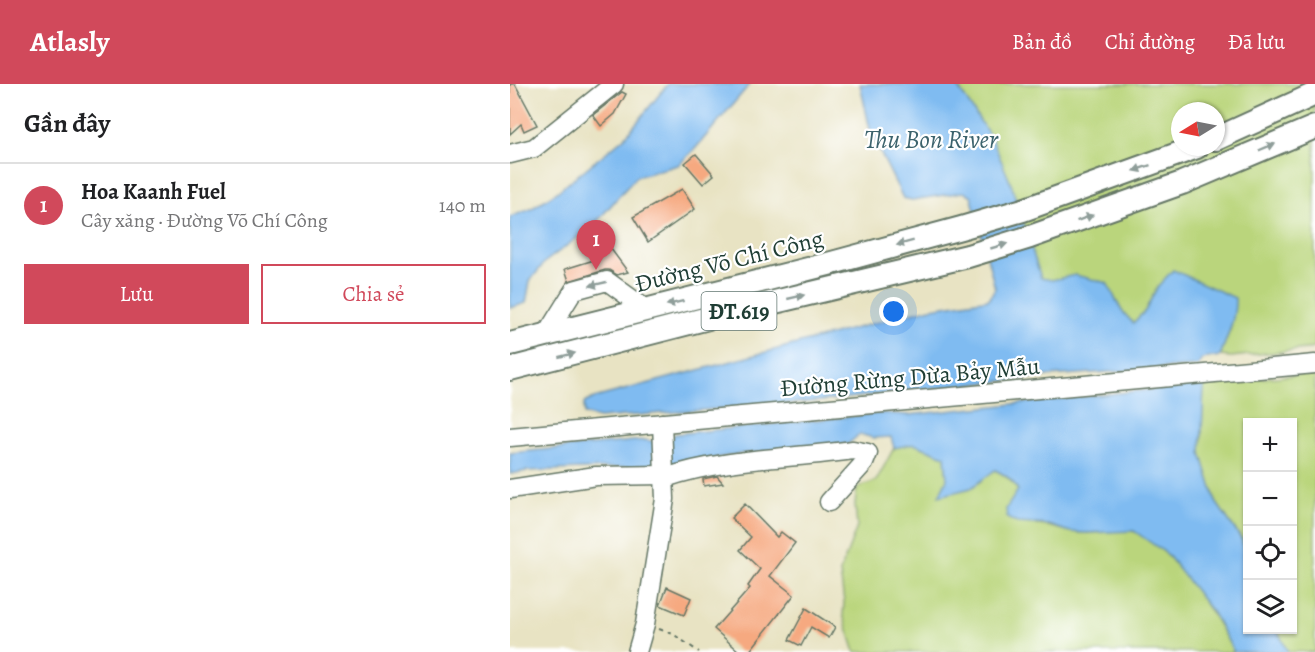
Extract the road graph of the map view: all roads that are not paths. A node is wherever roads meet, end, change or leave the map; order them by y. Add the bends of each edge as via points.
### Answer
1 (614, 84) edge
2 (1315, 94) edge
3 (1315, 127) edge
4 (1225, 135) edge
5 (510, 154) edge
6 (1172, 156) edge
7 (828, 264) junction
8 (834, 288) junction
9 (647, 310) junction
10 (546, 335) junction
11 (510, 344) edge
12 (1315, 364) edge
13 (510, 369) edge
14 (662, 427) junction
15 (510, 437) edge
16 (665, 473) junction
17 (510, 489) edge
18 (829, 502) dead end
19 (638, 652) edge

1 - 5 street via 534,148
2 - 4 main road
8 -> 3 main road, ĐT.619 via 1030,237 1182,183
6 -> 7 main road, Đường Võ Chí Công / ĐT.619 via 1023,210
7 - 8 main road
7 -> 9 main road, Đường Võ Chí Công / ĐT.619
13 -> 8 main road, ĐT.619
9 - 10 main road, Đường Võ Chí Công / ĐT.619
9 -> 10 street via 608,281 574,290
10 - 11 main road, Đường Võ Chí Công / ĐT.619
12 - 14 street, Đường Rừng Dừa Bảy Mẫu
14 - 15 street, Đường Rừng Dừa Bảy Mẫu
14 - 16 street
16 - 17 street via 596,476
16 - 18 street via 853,450 868,453 864,463
16 - 19 street via 666,499

